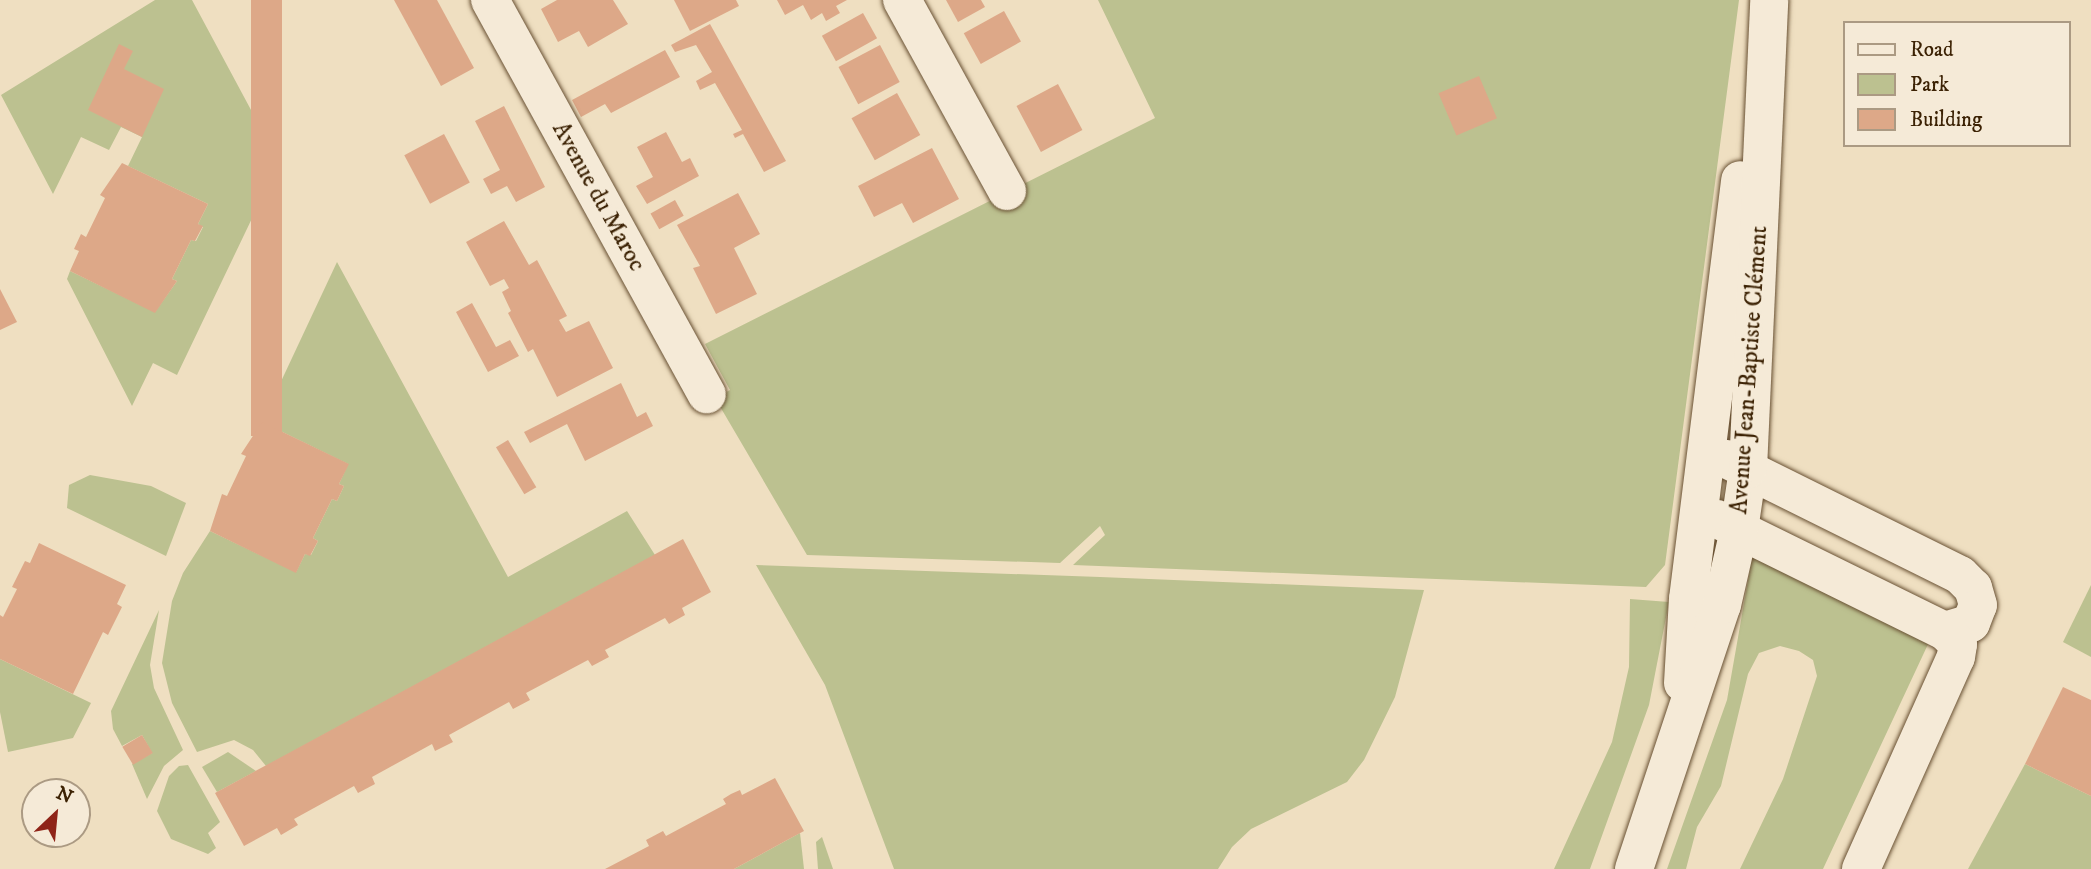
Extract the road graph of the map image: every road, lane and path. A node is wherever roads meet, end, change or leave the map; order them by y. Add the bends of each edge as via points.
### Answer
1 (490, 0) edge
2 (902, 0) edge
3 (1768, 17) edge
4 (1007, 191) dead end
5 (707, 394) dead end
6 (1705, 449) junction
7 (1748, 469) junction
8 (1699, 510) junction
9 (1739, 530) junction
10 (1945, 631) junction
11 (1680, 740) junction
12 (1648, 829) junction
13 (1620, 869) edge
14 (1634, 869) edge
15 (1861, 869) edge

1 - 5 street, Avenue du Maroc
2 - 4 street
3 - 6 street, Avenue Jean-Baptiste Clément via 1745,136
3 - 7 street, Avenue Jean-Baptiste Clément
6 - 7 street
6 - 8 street, Avenue Jean-Baptiste Clément
7 - 9 street, Avenue Jean-Baptiste Clément
7 - 10 street via 1960,575 1973,588 1978,605 1971,622
8 - 9 street
8 - 11 street, Avenue Jean-Baptiste Clément via 1688,598
9 - 10 street
9 - 11 street, Avenue Jean-Baptiste Clément via 1722,605
10 - 15 street via 1958,644 1956,657
11 - 12 street, Avenue Jean-Baptiste Clément
12 - 13 street, Avenue Jean-Baptiste Clément
12 - 14 street, Avenue Jean-Baptiste Clément

